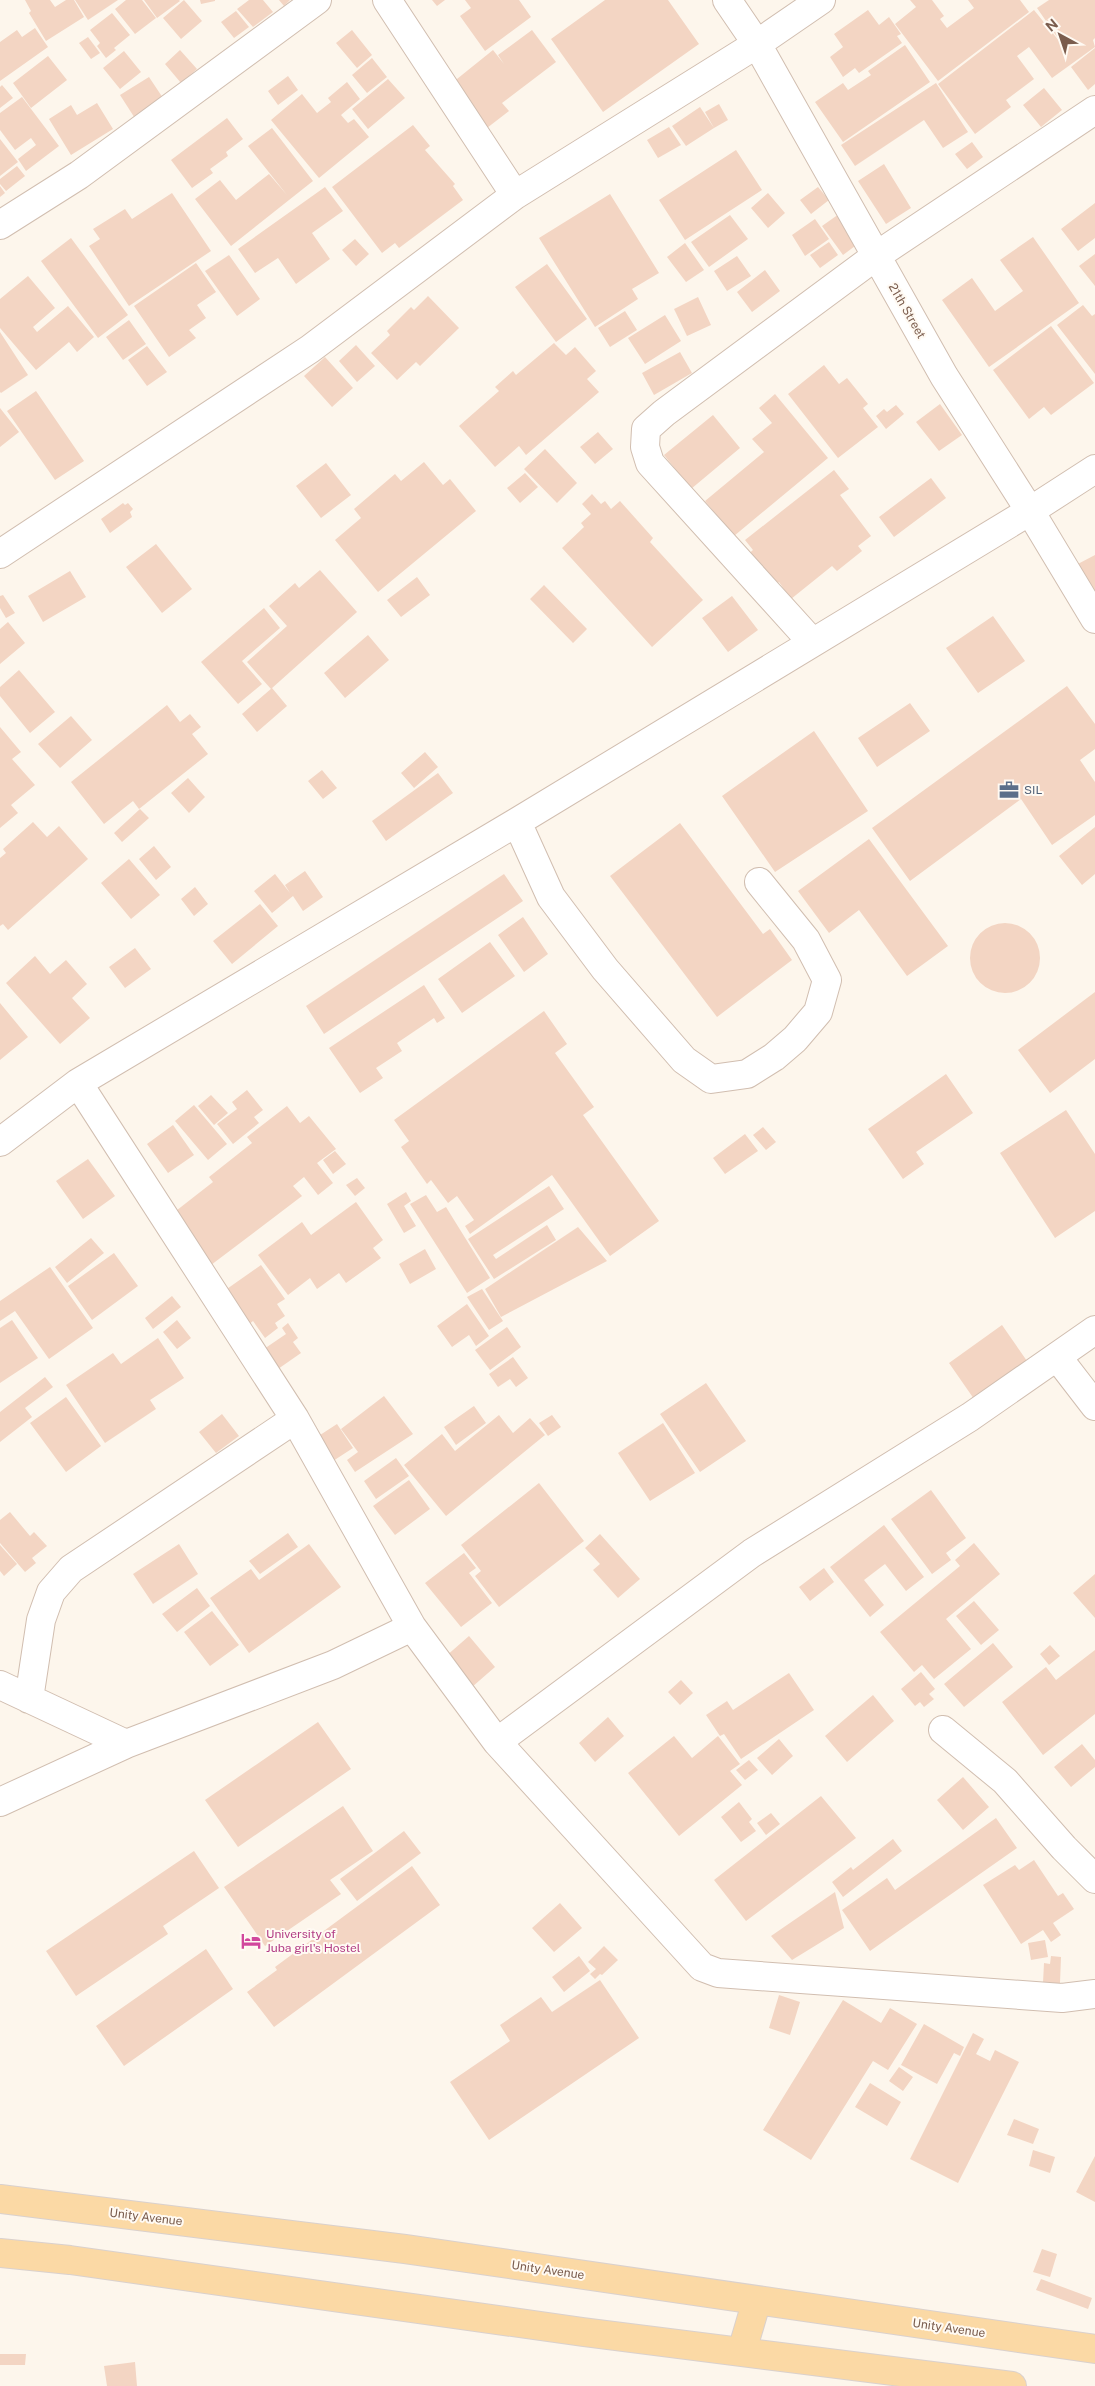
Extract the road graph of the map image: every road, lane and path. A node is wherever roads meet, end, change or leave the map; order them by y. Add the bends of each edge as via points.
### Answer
1 (317, 0) edge
2 (387, 0) edge
3 (727, 0) edge
4 (821, 0) edge
5 (757, 44) junction
6 (1095, 110) edge
7 (515, 195) junction
8 (0, 224) edge
9 (876, 256) junction
10 (1095, 469) edge
11 (1030, 511) junction
12 (0, 554) edge
13 (1095, 619) edge
14 (812, 642) junction
15 (517, 822) junction
16 (759, 882) dead end
17 (78, 1082) junction
18 (0, 1142) edge
19 (1095, 1330) edge
20 (1058, 1358) junction
21 (1095, 1406) edge
22 (295, 1419) junction
23 (412, 1626) junction
24 (0, 1685) edge
25 (30, 1699) junction
26 (943, 1730) dead end
27 (496, 1742) junction
28 (126, 1744) junction
29 (0, 1802) edge
30 (1095, 1878) edge
31 (1095, 1994) edge
32 (0, 2199) edge
33 (0, 2253) edge
34 (757, 2300) junction
35 (1095, 2349) edge
36 (742, 2351) junction
37 (1012, 2386) edge

1 - 8 street via 79,175
2 - 7 street
3 - 5 street, 21th Street
4 - 5 street
5 - 7 street
5 - 9 street, 21th Street
6 - 9 street
7 - 12 street via 310,348
9 - 11 street, 21th Street via 944,376
9 - 14 street via 646,429 645,447 650,463
10 - 11 street
11 - 13 street, 21th Street
11 - 14 street
14 - 15 street
15 - 16 street via 551,897 563,913 605,968 684,1060 711,1079 747,1074 774,1057 818,1012 827,980 806,940
15 - 17 street
17 - 18 street
17 - 22 street
19 - 20 street
20 - 21 street
20 - 27 street via 752,1553
22 - 23 street
22 - 25 street via 71,1569 50,1592 41,1620
23 - 27 street
23 - 28 street via 333,1665
24 - 25 street
25 - 28 street
26 - 30 street via 1005,1782
27 - 31 street via 702,1967 718,1973 1062,1998
28 - 29 street
32 - 34 main road, Unity Avenue via 405,2250
33 - 36 main road
34 - 35 main road, Unity Avenue
34 - 36 main road
36 - 37 main road

